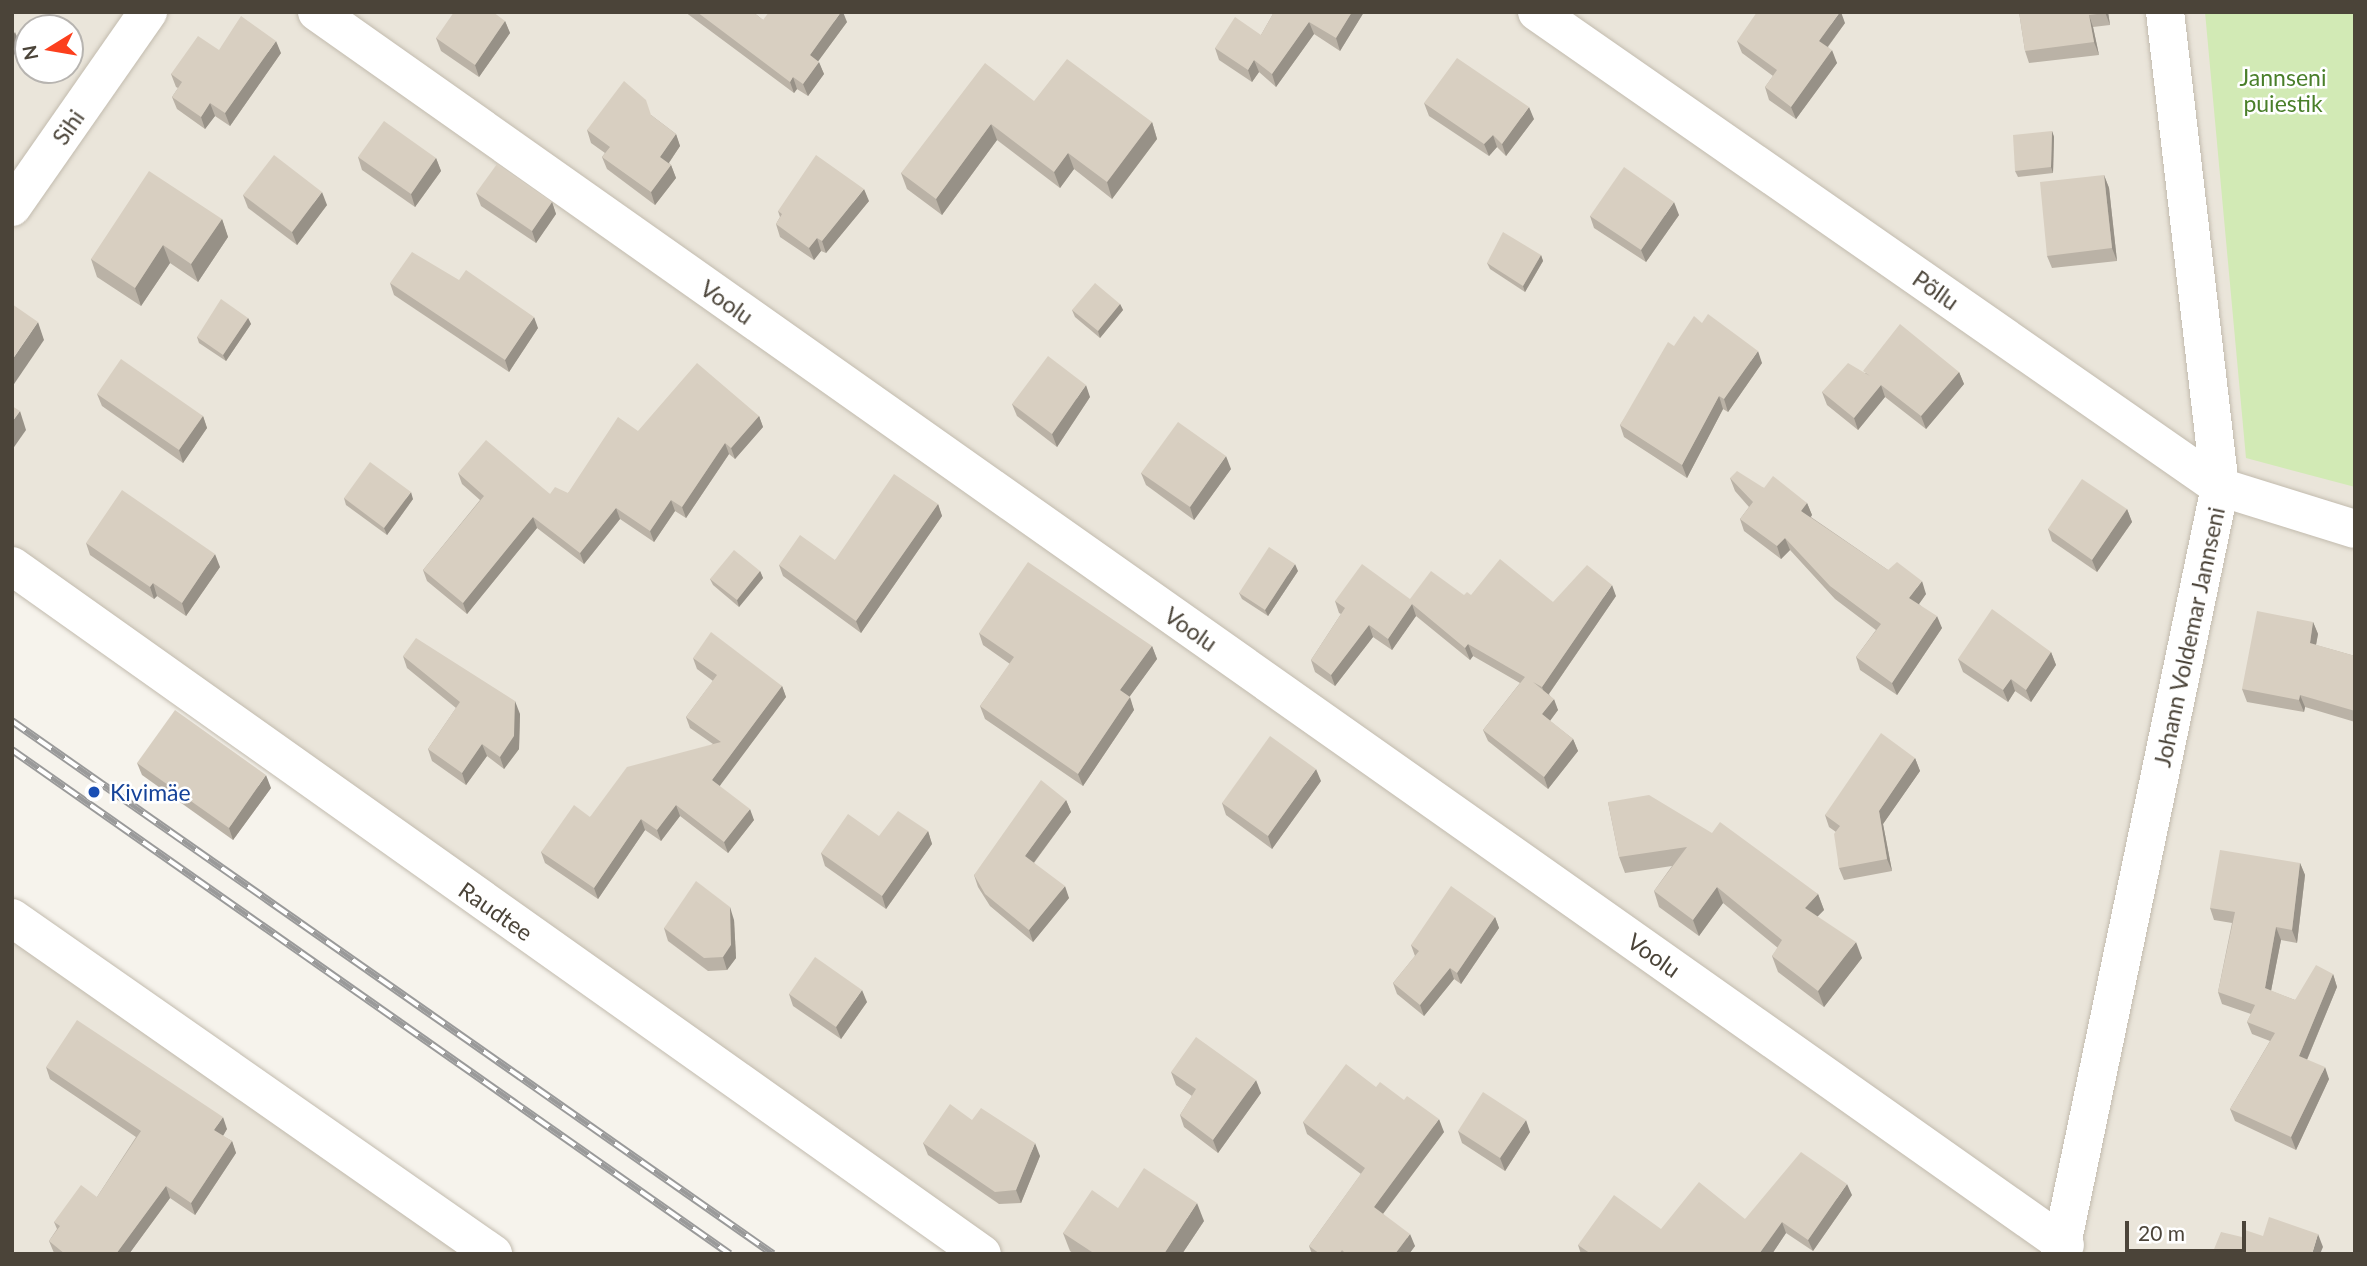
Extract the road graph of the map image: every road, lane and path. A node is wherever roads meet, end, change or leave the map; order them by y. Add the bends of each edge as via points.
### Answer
1 (148, 12) edge
2 (317, 12) edge
3 (1537, 12) edge
4 (2165, 12) edge
5 (12, 207) edge
6 (2220, 487) junction
7 (2355, 528) edge
8 (12, 566) edge
9 (12, 918) edge
10 (2063, 1250) edge
11 (493, 1254) edge
12 (982, 1254) edge

1 - 5 street, Sihi
2 - 10 street, Voolu
3 - 6 street, Põllu
4 - 6 street, Johann Voldemar Jannseni
6 - 7 street, Põllu
6 - 10 street, Johann Voldemar Jannseni
8 - 12 street, Raudtee
9 - 11 street

